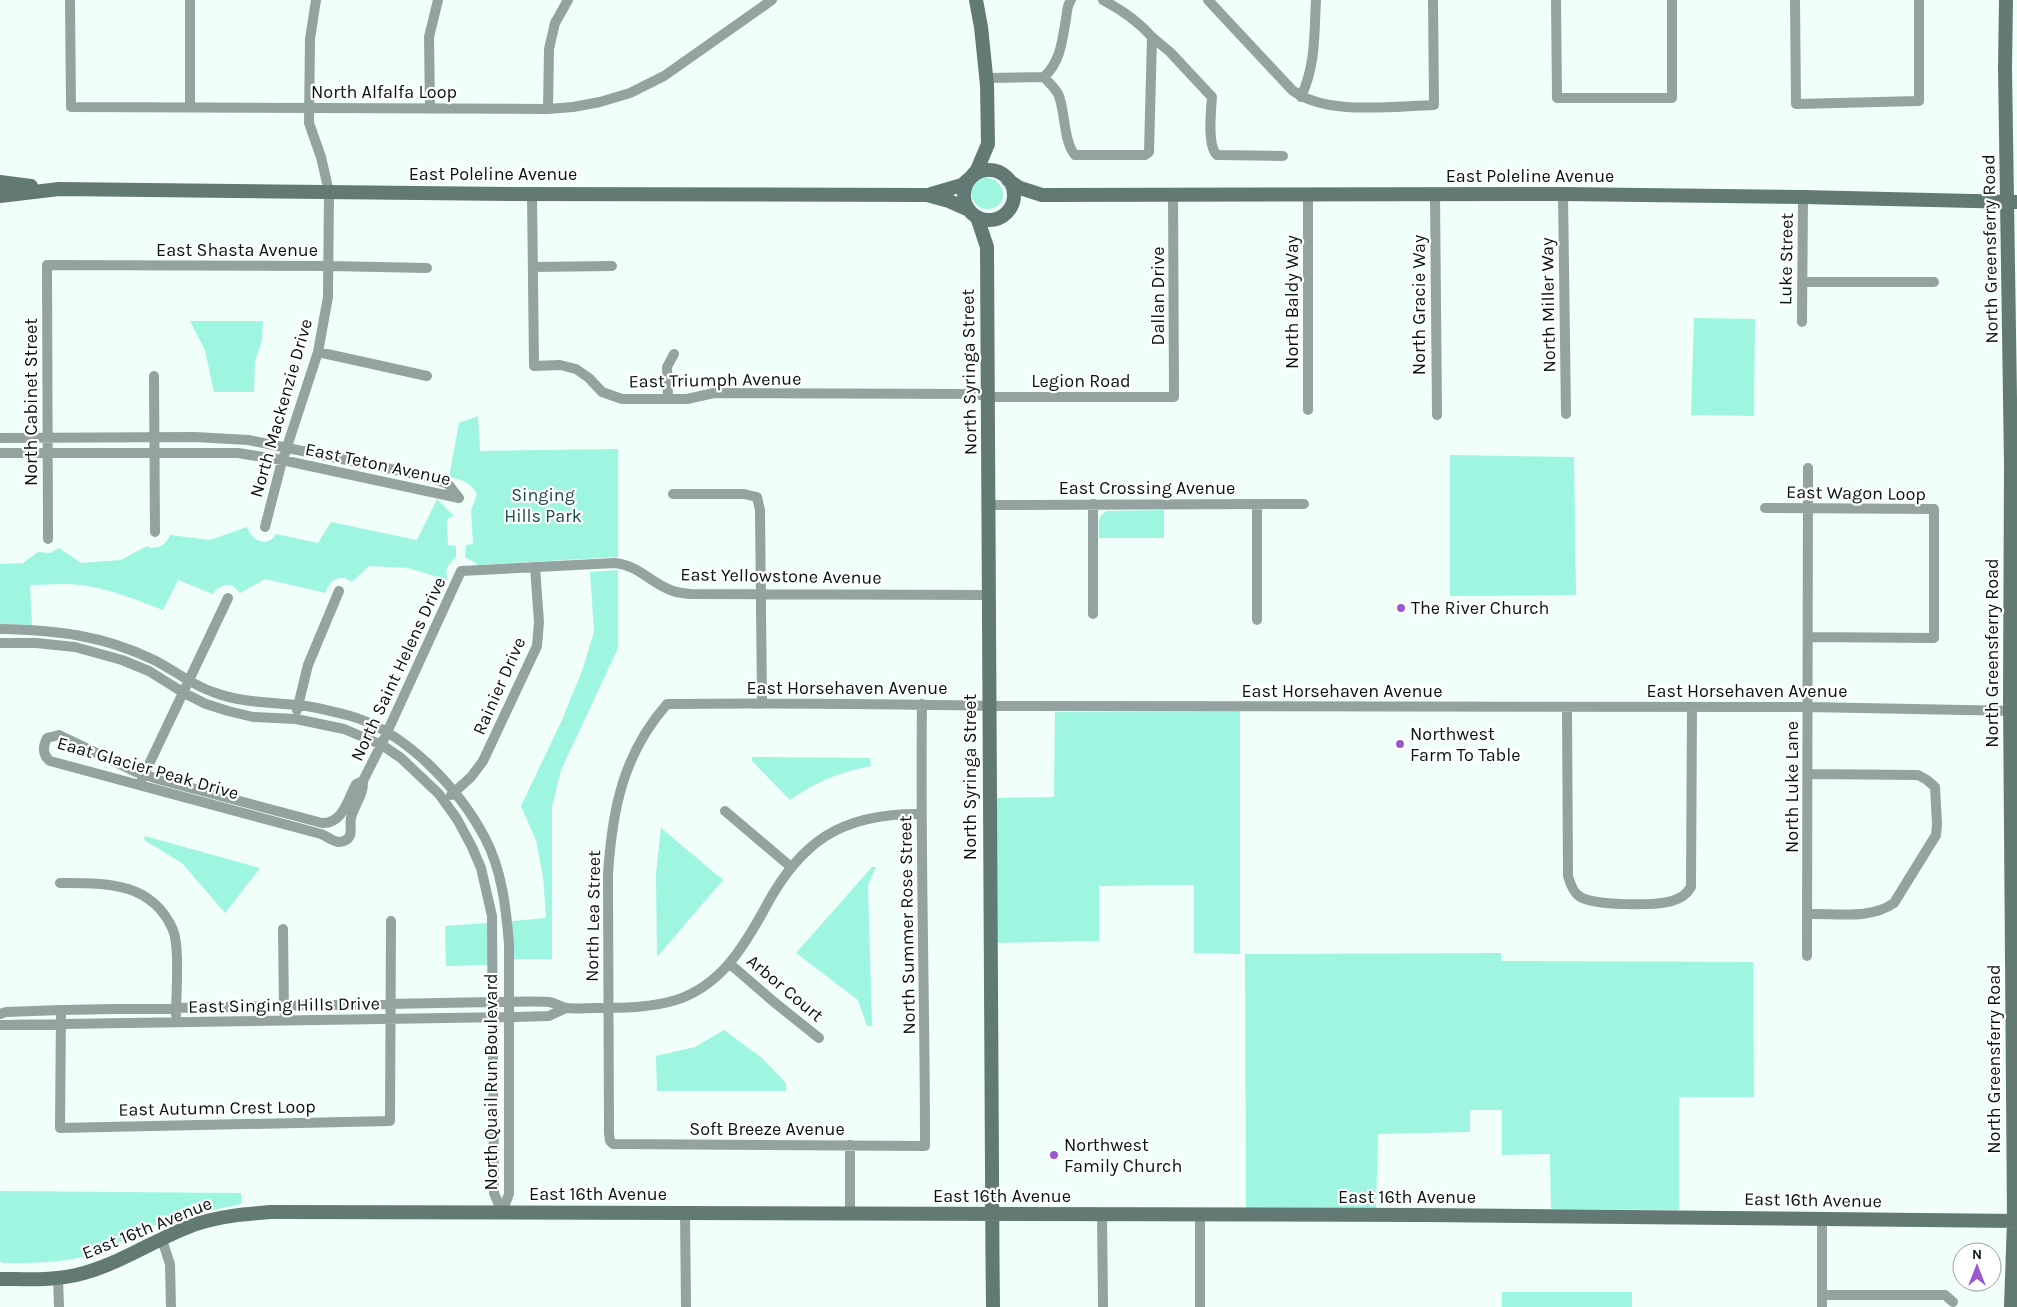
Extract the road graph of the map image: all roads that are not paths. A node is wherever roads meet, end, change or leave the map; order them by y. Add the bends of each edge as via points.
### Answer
1 (70, 0) edge
2 (190, 0) edge
3 (316, 0) edge
4 (438, 0) edge
5 (568, 0) edge
6 (772, 0) edge
7 (976, 0) edge
8 (1071, 0) edge
9 (1103, 0) edge
10 (1208, 0) edge
11 (1316, 0) edge
12 (1432, 0) edge
13 (1556, 0) edge
14 (1672, 0) edge
15 (1795, 0) edge
16 (1919, 0) edge
17 (2006, 0) edge
18 (1152, 37) junction
19 (1044, 77) junction
20 (987, 78) junction
21 (1302, 98) junction
22 (190, 107) junction
23 (309, 108) junction
24 (430, 108) junction
25 (548, 109) junction
26 (988, 144) junction
27 (1284, 156) dead end
28 (1005, 177) junction
29 (970, 178) junction
30 (0, 182) edge
31 (59, 190) junction
32 (329, 192) junction
33 (532, 194) junction
34 (928, 194) junction
35 (1174, 194) junction
36 (1308, 194) junction
37 (1435, 194) junction
38 (1562, 194) junction
39 (1042, 195) junction
40 (0, 196) edge
41 (1803, 197) junction
42 (2012, 202) edge
43 (972, 213) junction
44 (1002, 215) junction
45 (987, 247) junction
46 (47, 265) joint
47 (329, 266) junction
48 (533, 266) junction
49 (612, 266) dead end
50 (427, 268) dead end
51 (1802, 282) junction
52 (1934, 282) dead end
53 (1802, 322) dead end
54 (318, 352) junction
55 (674, 354) dead end
56 (154, 376) dead end
57 (427, 376) dead end
58 (988, 397) junction
59 (1174, 397) joint
60 (668, 399) junction
61 (1308, 410) dead end
62 (1566, 414) dead end
63 (1436, 415) dead end
64 (154, 437) junction
65 (0, 438) edge
66 (47, 438) junction
67 (286, 447) junction
68 (47, 452) junction
69 (154, 452) junction
70 (0, 453) edge
71 (282, 460) junction
72 (1808, 468) dead end
73 (673, 494) dead end
74 (1092, 504) junction
75 (1257, 504) junction
76 (1304, 504) dead end
77 (990, 505) junction
78 (1765, 508) dead end
79 (1808, 509) junction
80 (265, 527) dead end
81 (155, 532) dead end
82 (48, 540) dead end
83 (535, 567) junction
84 (461, 571) joint
85 (339, 591) dead end
86 (761, 594) junction
87 (988, 595) junction
88 (228, 598) dead end
89 (1093, 614) dead end
90 (1257, 620) dead end
91 (0, 629) edge
92 (1808, 637) junction
93 (0, 643) edge
94 (190, 681) junction
95 (184, 693) junction
96 (762, 703) junction
97 (666, 704) joint
98 (922, 704) junction
99 (298, 705) junction
100 (988, 706) junction
101 (1692, 707) junction
102 (1808, 707) junction
103 (1567, 708) junction
104 (2014, 711) edge
105 (296, 719) junction
106 (387, 733) junction
107 (382, 745) junction
108 (1808, 774) junction
109 (145, 775) junction
110 (363, 781) junction
111 (140, 785) junction
112 (455, 792) junction
113 (445, 801) junction
114 (725, 811) dead end
115 (920, 814) junction
116 (334, 822) joint
117 (347, 840) joint
118 (791, 867) junction
119 (60, 883) dead end
120 (2014, 913) edge
121 (1808, 914) junction
122 (391, 922) dead end
123 (283, 929) dead end
124 (1808, 956) dead end
125 (730, 964) junction
126 (493, 1002) junction
127 (509, 1002) junction
128 (391, 1004) junction
129 (284, 1007) junction
130 (566, 1008) junction
131 (608, 1008) junction
132 (176, 1009) junction
133 (61, 1010) junction
134 (0, 1014) edge
135 (493, 1018) junction
136 (509, 1018) junction
137 (391, 1019) junction
138 (285, 1021) junction
139 (176, 1023) junction
140 (61, 1024) junction
141 (0, 1025) edge
142 (819, 1038) dead end
143 (610, 1141) joint
144 (850, 1145) junction
145 (926, 1146) joint
146 (502, 1212) junction
147 (685, 1213) junction
148 (850, 1214) junction
149 (1102, 1214) junction
150 (992, 1215) junction
151 (1200, 1215) junction
152 (1822, 1219) junction
153 (2015, 1221) edge
154 (162, 1240) junction
155 (58, 1278) junction
156 (0, 1280) edge
157 (1822, 1295) junction
158 (1953, 1302) dead end
159 (59, 1307) edge
160 (171, 1307) edge
161 (686, 1307) edge
162 (993, 1307) edge
163 (1103, 1307) edge
164 (1200, 1307) edge
165 (1822, 1307) edge
166 (2011, 1307) edge

1 - 22 street, North Alfalfa Loop via 71,107
2 - 22 street
3 - 23 street, North Mackenzie Drive via 310,39
4 - 24 street via 429,37
5 - 25 street via 555,23 549,49
6 - 25 street, North Alfalfa Loop via 664,76 630,93 573,108
7 - 20 main road
8 - 19 street via 1060,51 1054,68
9 - 18 street via 1124,11
10 - 21 street
11 - 21 street via 1313,62
12 - 21 street via 1434,105 1334,107
13 - 14 street via 1557,98 1672,98
15 - 16 street via 1796,104 1919,101
17 - 42 main road, North Greensferry Road
18 - 19 street via 1149,152 1145,155 1075,155 1069,143 1059,95
18 - 27 street via 1212,97 1212,148 1217,155
19 - 20 street
20 - 26 main road
22 - 23 street, North Alfalfa Loop
23 - 24 street, North Alfalfa Loop
23 - 32 street, North Mackenzie Drive via 309,123
24 - 25 street, North Alfalfa Loop
26 - 28 main road
26 - 29 main road
28 - 29 main road via 988,170
28 - 39 main road, East Poleline Avenue via 1020,188
28 - 44 main road via 1014,196 1010,208
29 - 34 main road, East Poleline Avenue via 962,185
29 - 43 main road via 964,197
30 - 31 main road, East Poleline Avenue
31 - 32 main road, East Poleline Avenue
31 - 40 main road, East Poleline Avenue
32 - 33 main road, East Poleline Avenue
32 - 47 street, North Mackenzie Drive
33 - 34 main road, East Poleline Avenue
33 - 48 street, East Triumph Avenue
34 - 43 main road, East Poleline Avenue via 949,200
35 - 36 main road, East Poleline Avenue
35 - 39 main road, East Poleline Avenue
35 - 59 street, Dallan Drive
36 - 37 main road, East Poleline Avenue
36 - 61 street, North Baldy Way
37 - 38 main road, East Poleline Avenue
37 - 63 street, North Gracie Way
38 - 41 main road, East Poleline Avenue
38 - 62 street, North Miller Way
39 - 44 main road, East Poleline Avenue
41 - 42 main road, East Poleline Avenue
41 - 51 street, Luke Street
42 - 104 main road, North Greensferry Road
43 - 44 main road via 988,220
43 - 45 main road, North Syringa Street
44 - 45 main road, North Syringa Street
45 - 58 main road, North Syringa Street
46 - 47 street, East Shasta Avenue
46 - 66 street, North Cabinet Street
47 - 50 street, East Shasta Avenue
47 - 54 street, North Mackenzie Drive via 328,297
48 - 49 street
48 - 60 street, East Triumph Avenue via 534,366 560,365 576,369 602,392 622,399
51 - 52 street
51 - 53 street, Luke Street
54 - 57 street
54 - 67 street, North Mackenzie Drive
55 - 60 street via 667,368
56 - 64 street
58 - 59 street, Legion Road
58 - 60 street, East Triumph Avenue via 976,394 714,393
58 - 77 main road, North Syringa Street
64 - 66 street, East Teton Avenue
64 - 67 street, East Teton Avenue via 248,440
64 - 69 street
65 - 66 street, East Teton Avenue
66 - 68 street, North Cabinet Street
67 - 71 street, North Mackenzie Drive
67 - 71 street, East Teton Avenue via 430,477 448,484 459,498
68 - 69 street, East Teton Avenue
68 - 70 street, East Teton Avenue
68 - 82 street, North Cabinet Street
69 - 71 street, East Teton Avenue via 238,453
69 - 81 street
71 - 80 street, North Mackenzie Drive
72 - 79 street, North Luke Lane
73 - 86 street via 744,494 757,497
74 - 75 street, East Crossing Avenue
74 - 77 street, East Crossing Avenue
74 - 89 street
75 - 76 street, East Crossing Avenue
75 - 90 street
77 - 87 main road, North Syringa Street
78 - 79 street, East Wagon Loop
79 - 92 street, North Luke Lane
79 - 92 street, East Wagon Loop via 1934,509 1934,638
83 - 84 street, East Yellowstone Avenue
83 - 86 street, East Yellowstone Avenue via 626,564 673,591
83 - 112 street, Rainier Drive via 539,622 537,646 483,761
84 - 106 street, North Saint Helens Drive
85 - 99 street via 308,664
86 - 87 street, East Yellowstone Avenue
86 - 96 street
87 - 100 main road, North Syringa Street
88 - 94 street
91 - 94 street, North Quail Run Boulevard via 43,629 105,641 156,661
92 - 102 street, North Luke Lane
93 - 95 street, North Quail Run Boulevard via 75,647 149,671
94 - 95 street
94 - 99 street, North Quail Run Boulevard via 214,693 249,702
95 - 105 street, North Quail Run Boulevard via 206,704 253,717
95 - 109 street
96 - 97 street, East Horsehaven Avenue
96 - 98 street, East Horsehaven Avenue
97 - 131 street, North Lea Street via 634,752 614,813 608,875
98 - 100 street, East Horsehaven Avenue
98 - 115 street, North Summer Rose Street
99 - 105 street
99 - 106 street, North Quail Run Boulevard via 350,716
100 - 103 street, East Horsehaven Avenue
100 - 150 main road, North Syringa Street
101 - 102 street, East Horsehaven Avenue
101 - 103 street, East Horsehaven Avenue
101 - 103 street via 1691,888 1670,902 1613,904 1578,896 1568,876
102 - 104 street, East Horsehaven Avenue
102 - 108 street, North Luke Lane
104 - 120 main road, North Greensferry Road
105 - 107 street, North Quail Run Boulevard via 344,729
106 - 107 street, North Saint Helens Drive
106 - 112 street, North Quail Run Boulevard via 427,762
107 - 110 street, North Saint Helens Drive
107 - 113 street, North Quail Run Boulevard via 401,758
108 - 121 street, North Luke Lane
108 - 121 street via 1918,775 1935,787 1937,824 1936,835 1894,903 1874,913
109 - 111 street
109 - 111 street, Eaat Glacier Peak Drive via 59,735 48,738 44,744 44,753 50,761
109 - 116 street, Eaat Glacier Peak Drive via 322,823
110 - 116 street, North Saint Helens Drive via 356,784
110 - 117 street, North Saint Helens Drive via 364,788 351,819 352,832
111 - 117 street, Eaat Glacier Peak Drive via 321,834 336,842
112 - 113 street, Rainier Drive
112 - 127 street, North Quail Run Boulevard via 485,838 501,883 509,944
113 - 126 street, North Quail Run Boulevard via 472,847 488,891 492,916
114 - 118 street
115 - 118 street, East Singing Hills Drive via 879,816 852,822 816,842
115 - 145 street, North Summer Rose Street
118 - 125 street, East Singing Hills Drive via 752,934
119 - 132 street via 108,883 126,888 141,894 160,912 173,931
120 - 153 main road, North Greensferry Road
121 - 124 street, North Luke Lane
122 - 128 street
123 - 129 street
125 - 131 street, East Singing Hills Drive via 713,980 677,1000
125 - 142 street, Arbor Court
126 - 127 street, East Singing Hills Drive
126 - 128 street, East Singing Hills Drive
126 - 135 street, North Quail Run Boulevard
127 - 130 street, East Singing Hills Drive via 552,1002
127 - 136 street, North Quail Run Boulevard
128 - 129 street, East Singing Hills Drive
128 - 137 street
129 - 132 street, East Singing Hills Drive
129 - 138 street
130 - 131 street, East Singing Hills Drive
130 - 136 street, East Singing Hills Drive via 549,1016
131 - 143 street, North Lea Street
132 - 133 street, East Singing Hills Drive
132 - 139 street
133 - 134 street, East Singing Hills Drive
133 - 140 street, East Autumn Crest Loop
135 - 136 street, East Singing Hills Drive
135 - 137 street, East Singing Hills Drive
135 - 146 street, North Quail Run Boulevard via 494,1193
136 - 146 street, North Quail Run Boulevard via 509,1194
137 - 138 street, East Singing Hills Drive
137 - 140 street, East Autumn Crest Loop via 390,1121 60,1128
138 - 139 street, East Singing Hills Drive
139 - 140 street, East Singing Hills Drive
140 - 141 street, East Singing Hills Drive
143 - 144 street, Soft Breeze Avenue via 623,1145
144 - 145 street, Soft Breeze Avenue
144 - 148 street
146 - 147 main road, East 16th Avenue
146 - 154 main road, East 16th Avenue via 239,1214 196,1224
147 - 148 main road, East 16th Avenue
147 - 161 street
148 - 150 main road, East 16th Avenue
149 - 150 main road, East 16th Avenue
149 - 151 main road, East 16th Avenue
149 - 163 street
150 - 162 main road, North Syringa Street
151 - 152 main road, East 16th Avenue
151 - 164 street
152 - 153 main road, East 16th Avenue
152 - 157 street
153 - 166 main road, North Greensferry Road
154 - 155 main road, East 16th Avenue via 118,1262
154 - 160 street via 170,1264
155 - 156 main road, East 16th Avenue
155 - 159 street
157 - 158 street via 1945,1295
157 - 165 street

